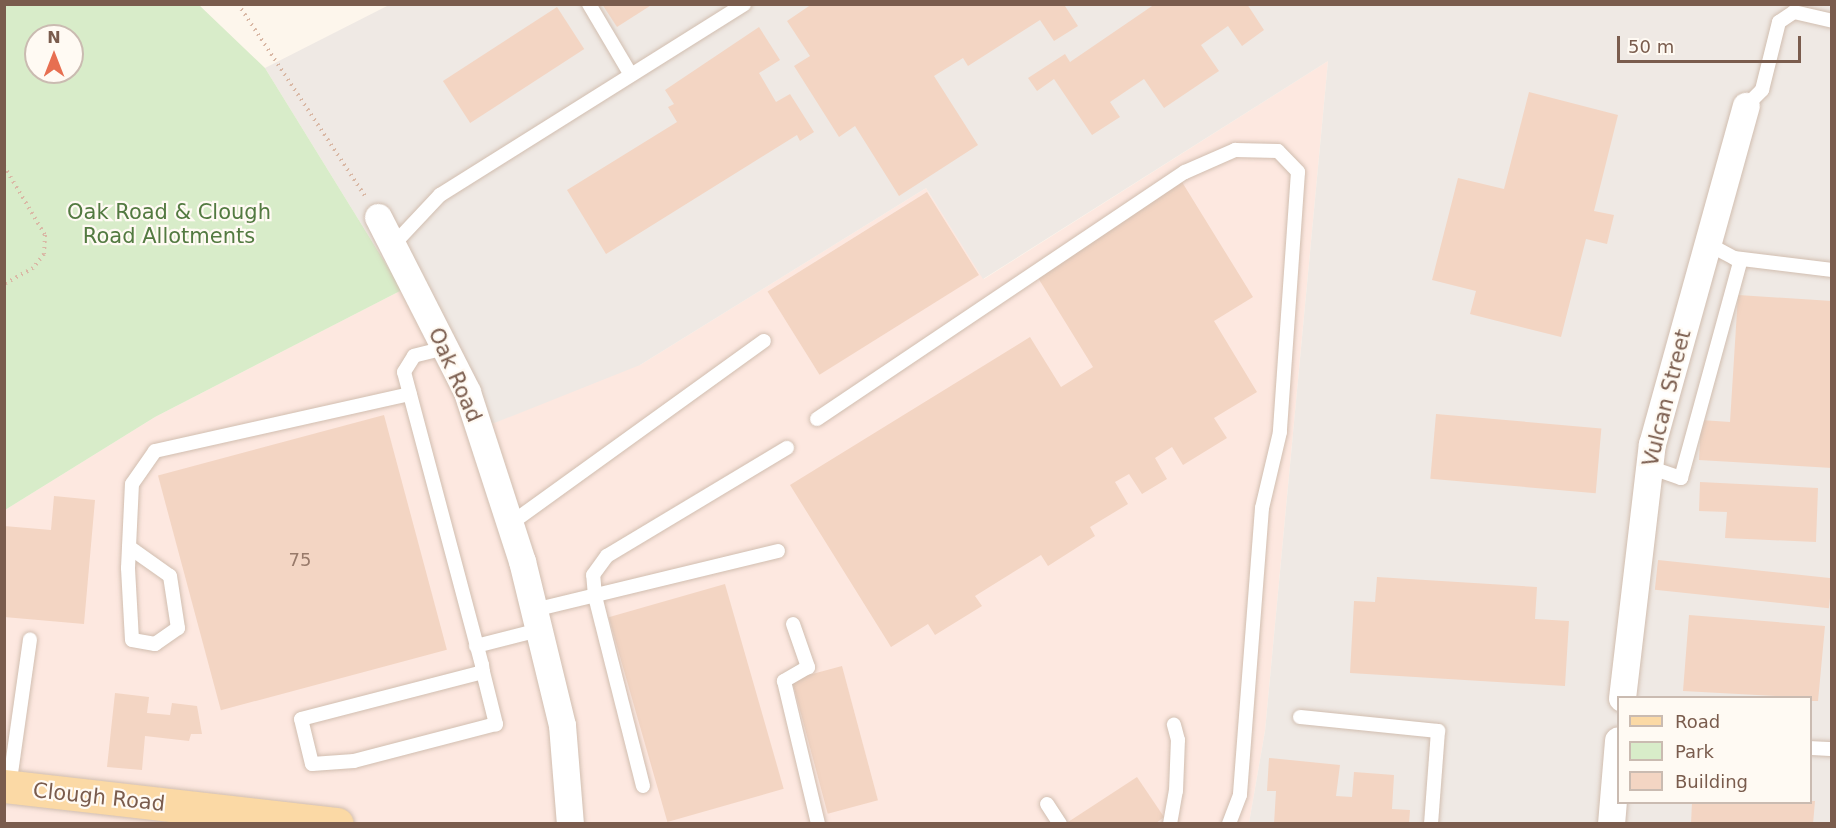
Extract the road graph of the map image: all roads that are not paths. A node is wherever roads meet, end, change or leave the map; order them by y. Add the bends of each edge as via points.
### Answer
1 (589, 4) edge
2 (744, 4) edge
3 (1832, 21) edge
4 (631, 75) junction
5 (1746, 106) joint
6 (378, 217) road end
7 (1708, 244) junction
8 (393, 245) junction
9 (1741, 259) junction
10 (1832, 270) edge
11 (764, 341) dead end
12 (445, 348) junction
13 (410, 394) junction
14 (818, 419) dead end
15 (787, 448) dead end
16 (1649, 468) junction
17 (510, 524) junction
18 (129, 547) junction
19 (778, 551) dead end
20 (595, 596) junction
21 (536, 620) junction
22 (793, 624) dead end
23 (30, 639) dead end
24 (477, 646) junction
25 (483, 672) junction
26 (1622, 696) edge
27 (1300, 717) dead end
28 (1174, 725) dead end
29 (1812, 748) edge
30 (1832, 749) edge
31 (1617, 752) edge
32 (643, 786) dead end
33 (7, 787) edge
34 (1047, 804) dead end
35 (337, 824) edge
36 (570, 824) edge
37 (818, 824) edge
38 (1060, 824) edge
39 (1170, 824) edge
40 (1229, 824) edge
41 (1431, 824) edge
42 (1611, 824) edge

1 - 4 lane
2 - 4 lane
3 - 5 lane via 1794,12 1779,22 1762,90
4 - 8 lane via 441,195
5 - 7 street, Vulcan Street
6 - 8 street, Oak Road
7 - 9 lane
7 - 16 street, Vulcan Street via 1652,444
8 - 12 street, Oak Road
9 - 10 lane
9 - 16 lane via 1681,478
11 - 17 lane
12 - 13 lane via 414,356 404,372
12 - 17 street, Oak Road via 467,392
13 - 18 lane via 155,451 132,484
13 - 24 lane
14 - 40 lane via 1185,171 1234,150 1278,151 1298,171 1280,432 1262,508 1240,795
15 - 20 lane via 607,556 593,575
16 - 26 street, Vulcan Street
17 - 21 street, Oak Road
18 - 18 lane via 132,640 155,644 178,628 170,576
19 - 20 lane
20 - 21 lane
20 - 32 lane
21 - 24 lane
21 - 36 street, Oak Road via 562,725
22 - 37 lane via 808,667 784,681
23 - 33 lane
24 - 25 lane
25 - 25 lane via 496,724 354,761 312,764 301,719
27 - 41 lane via 1438,731
28 - 39 lane via 1178,740 1176,791
29 - 30 lane
31 - 42 street
33 - 35 main road, Clough Road
34 - 38 lane

